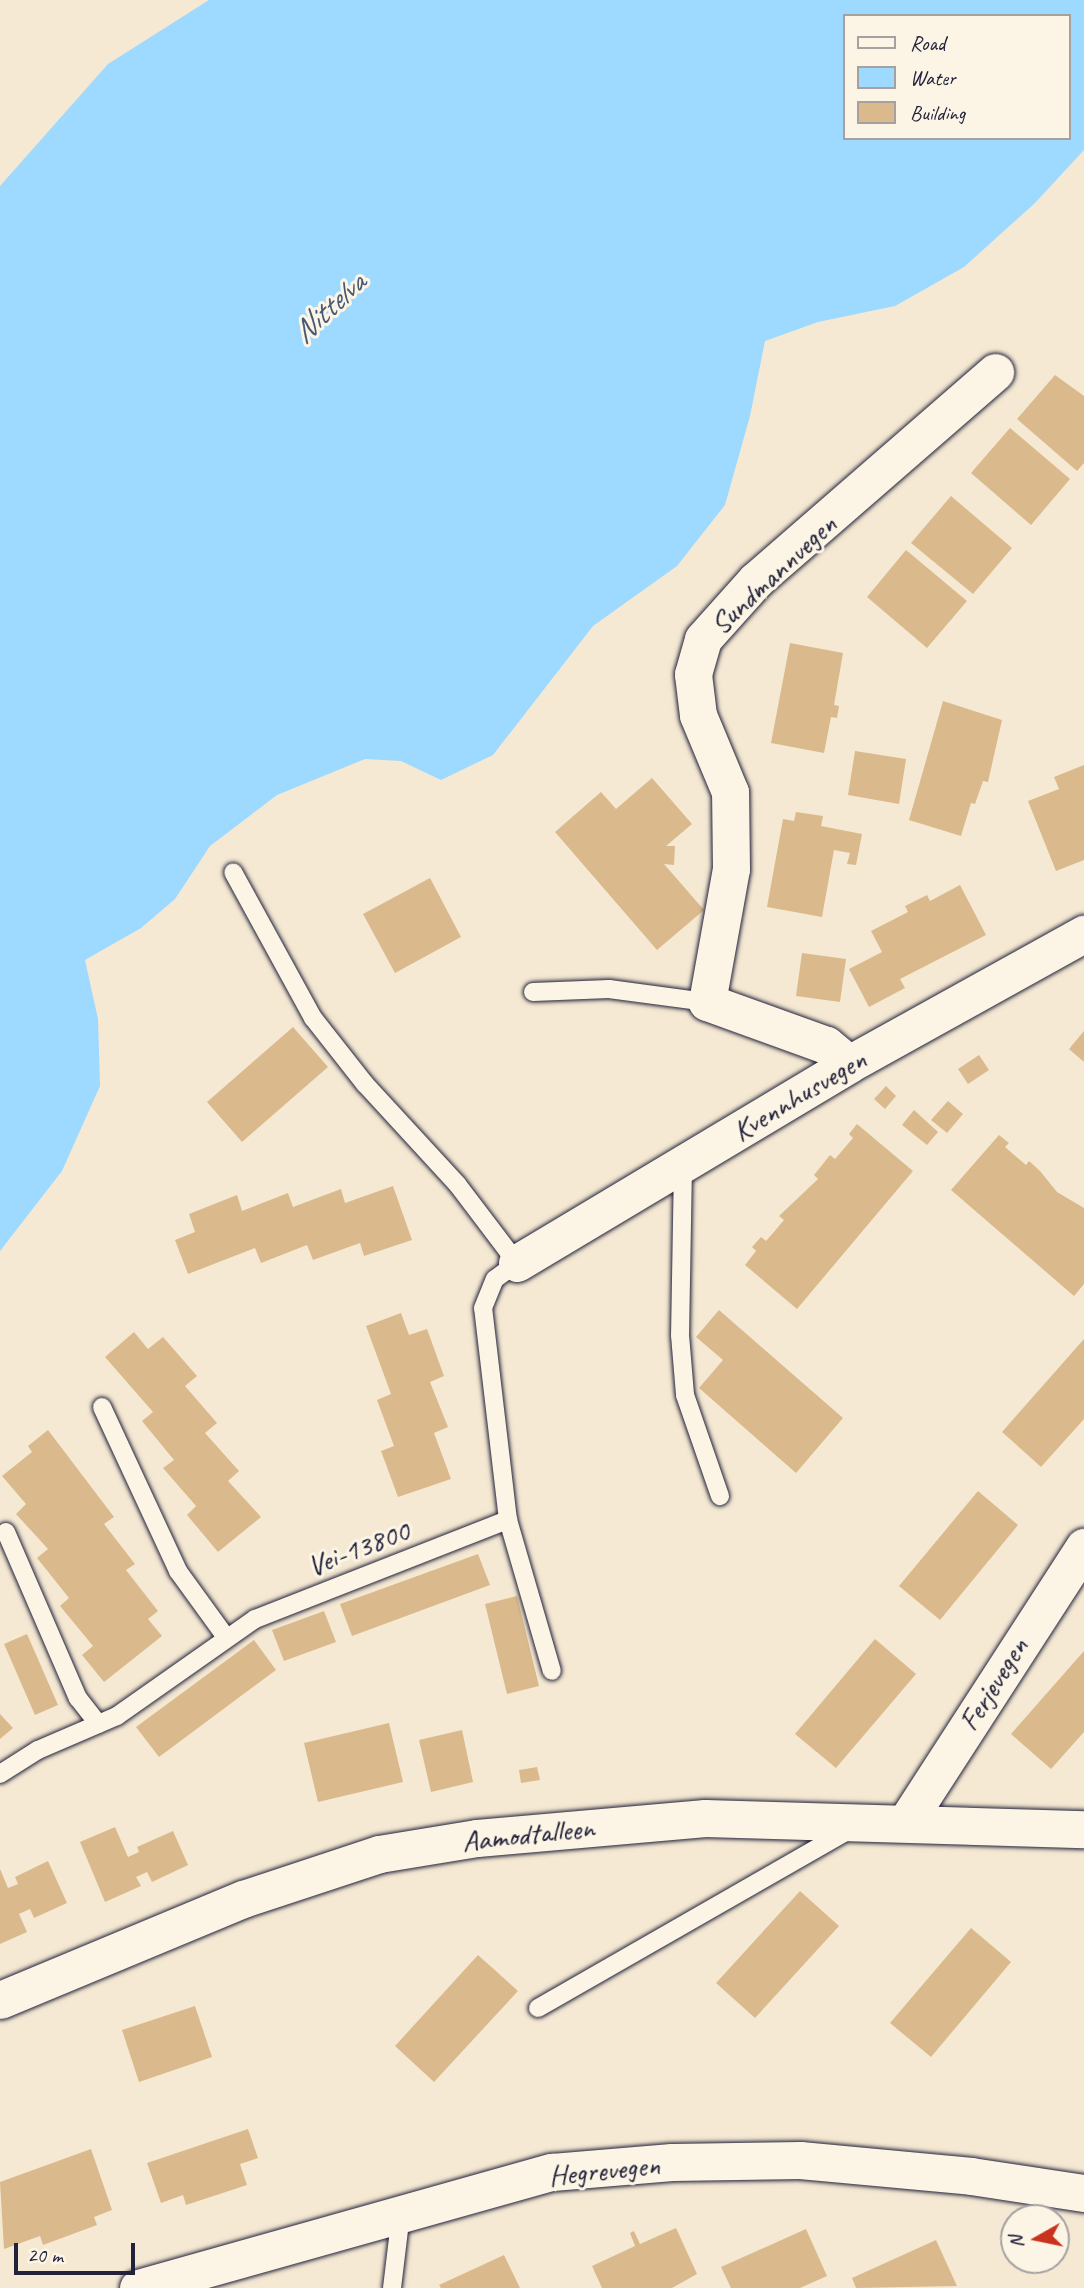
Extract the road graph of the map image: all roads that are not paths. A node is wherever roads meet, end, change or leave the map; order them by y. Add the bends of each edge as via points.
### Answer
1 (995, 372) dead end
2 (233, 872) dead end
3 (1084, 934) edge
4 (533, 992) dead end
5 (707, 1002) junction
6 (849, 1064) junction
7 (683, 1165) junction
8 (517, 1263) junction
9 (102, 1407) dead end
10 (720, 1496) dead end
11 (508, 1520) junction
12 (6, 1532) dead end
13 (1084, 1547) edge
14 (225, 1636) junction
15 (552, 1671) dead end
16 (99, 1724) junction
17 (0, 1774) edge
18 (864, 1821) junction
19 (906, 1822) junction
20 (1084, 1829) edge
21 (0, 2000) edge
22 (538, 2008) dead end
23 (1084, 2193) edge
24 (401, 2214) junction
25 (138, 2288) edge
26 (392, 2288) edge

1 - 5 street, Sundmannvegen via 756,580 703,639 693,674 698,715 730,792 732,869
2 - 8 lane via 313,1018 373,1094 457,1184
3 - 6 street, Kvennhusvegen
4 - 5 lane via 609,989
5 - 6 street via 826,1045
6 - 7 street, Kvennhusvegen
7 - 8 street, Kvennhusvegen
7 - 10 lane via 680,1335 685,1395
8 - 11 lane via 495,1279 483,1308
9 - 14 lane via 178,1570
11 - 14 lane, Vei-13800 via 255,1619
11 - 15 lane
12 - 16 lane via 78,1698
13 - 19 street, Ferjevegen
14 - 16 lane, Vei-13800 via 117,1716
16 - 17 lane, Vei-13800 via 16,1761
18 - 19 street, Aamodtalleen
18 - 21 street, Aamodtalleen via 691,1819 489,1837 379,1854 243,1899
18 - 22 lane
19 - 20 street, Aamodtalleen
23 - 24 street, Hegrevegen via 971,2176 800,2160 672,2162 552,2172
24 - 25 street, Hegrevegen
24 - 26 lane

